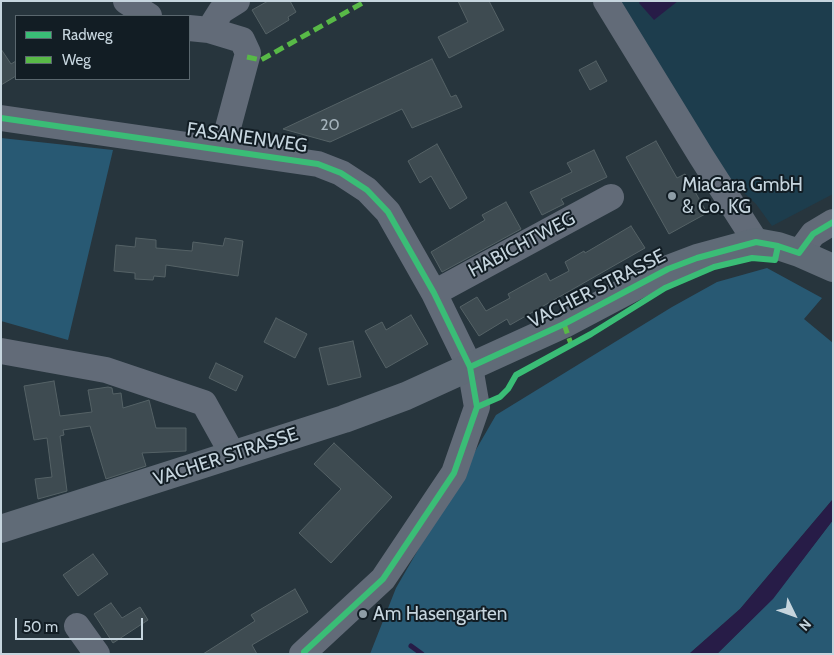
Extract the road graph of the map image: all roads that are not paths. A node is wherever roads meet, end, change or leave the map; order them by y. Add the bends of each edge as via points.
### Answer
1 (126, 1) edge
2 (237, 1) edge
3 (606, 1) edge
4 (147, 15) edge
5 (199, 29) edge
6 (1, 118) edge
7 (222, 150) junction
8 (611, 197) dead end
9 (833, 222) edge
10 (756, 242) junction
11 (799, 253) junction
12 (833, 268) edge
13 (434, 294) junction
14 (1, 351) edge
15 (470, 368) junction
16 (233, 455) junction
17 (1, 529) edge
18 (77, 626) dead end
19 (304, 653) edge
20 (97, 654) edge

1 - 4 street
2 - 5 street
3 - 10 street
5 - 7 street via 242,40 248,53
6 - 7 street, FASANENWEG
7 - 13 street, FASANENWEG via 318,164 341,173 367,190 388,212
8 - 13 street, HABICHTWEG
9 - 11 street via 813,234
10 - 11 main road, VACHER STRASSE
10 - 15 main road, VACHER STRASSE via 668,269 564,324
11 - 12 main road, VACHER STRASSE
13 - 15 street, FASANENWEG
14 - 16 street via 106,370 204,403
15 - 16 main road, VACHER STRASSE via 406,396
15 - 19 street via 477,407 454,472 383,579
16 - 17 main road, VACHER STRASSE
18 - 20 street

